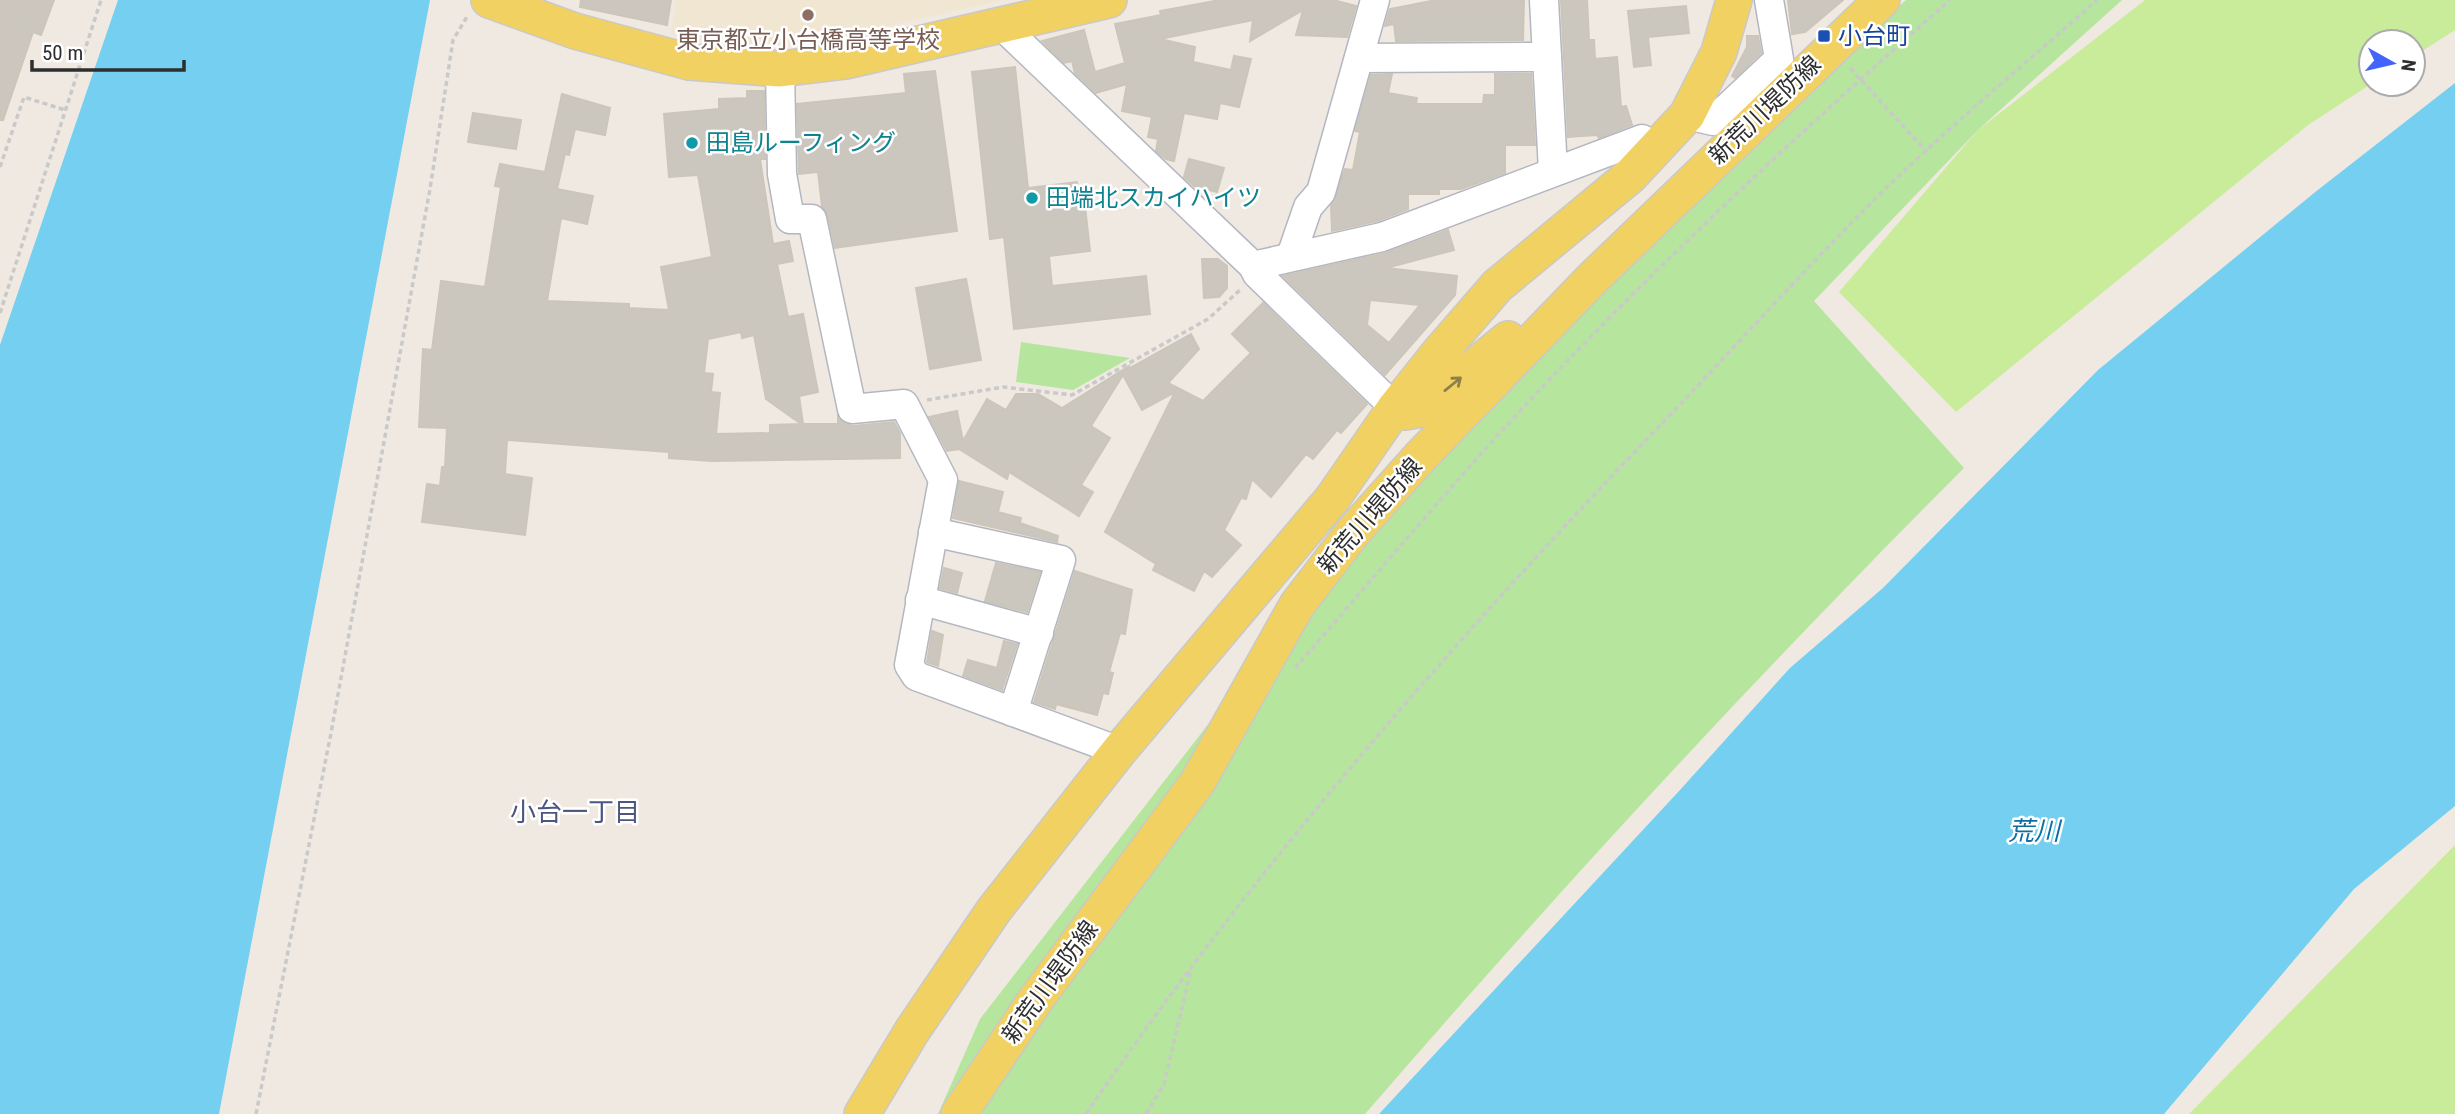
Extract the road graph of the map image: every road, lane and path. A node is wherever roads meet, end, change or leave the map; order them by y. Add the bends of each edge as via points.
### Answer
1 (101, 0) edge
2 (1109, 0) edge
3 (1375, 0) edge
4 (1544, 0) edge
5 (1734, 0) edge
6 (1882, 0) edge
7 (1950, 0) edge
8 (2097, 0) edge
9 (1770, 4) edge
10 (480, 6) edge
11 (1048, 7) edge
12 (1001, 25) junction
13 (1831, 47) junction
14 (1547, 57) junction
15 (1359, 58) junction
16 (779, 69) junction
17 (1860, 79) junction
18 (65, 110) junction
19 (1687, 115) junction
20 (1657, 149) junction
21 (1927, 152) junction
22 (0, 167) edge
23 (1553, 171) junction
24 (1291, 256) junction
25 (1255, 270) junction
26 (1592, 279) junction
27 (0, 313) edge
28 (904, 404) junction
29 (1395, 408) junction
30 (933, 532) junction
31 (920, 600) junction
32 (1040, 633) junction
33 (1290, 674) dead end
34 (1013, 712) junction
35 (1119, 751) junction
36 (1191, 969) junction
37 (256, 1114) edge
38 (862, 1114) edge
39 (958, 1114) edge
40 (1086, 1114) edge
41 (1146, 1114) edge

1 - 18 path
2 - 11 main road
3 - 15 street
4 - 14 street
5 - 9 street
5 - 19 main road, 新荒川堤防線 via 1719,52
6 - 13 main road, 新荒川堤防線
7 - 17 path
8 - 21 path
9 - 19 street via 1779,59 1713,121
10 - 16 main road via 690,62
10 - 37 path via 453,40 331,733
11 - 12 main road
12 - 16 main road via 846,61
12 - 25 street
13 - 17 path
13 - 26 main road, 新荒川堤防線
14 - 15 street
14 - 23 street
15 - 24 street via 1321,192 1308,207
16 - 28 street via 782,174 790,219 812,219 852,409
17 - 21 path
17 - 33 path via 1549,379
18 - 22 path via 24,97
18 - 27 path
19 - 20 main road, 新荒川堤防線
20 - 23 street via 1642,139
20 - 29 main road, 新荒川堤防線 via 1497,286
21 - 36 path via 1877,197 1463,637 1353,765
23 - 24 street via 1382,237
24 - 25 street
25 - 28 path via 1208,319 1072,395 1003,387
25 - 29 street
29 -> 26 main road via 1405,412 1422,409 1543,310
26 - 39 main road, 新荒川堤防線 via 1421,456 1334,555 1281,632 1197,783 1036,999
28 - 30 street via 943,480
29 - 35 main road, 新荒川堤防線 via 1318,516
30 - 31 street
30 - 32 street via 1061,560
31 - 32 street
31 - 34 street via 909,665 916,676
32 - 34 street
34 - 35 street
35 - 38 main road, 新荒川堤防線 via 994,910
36 - 40 path
36 - 41 path via 1164,1084

